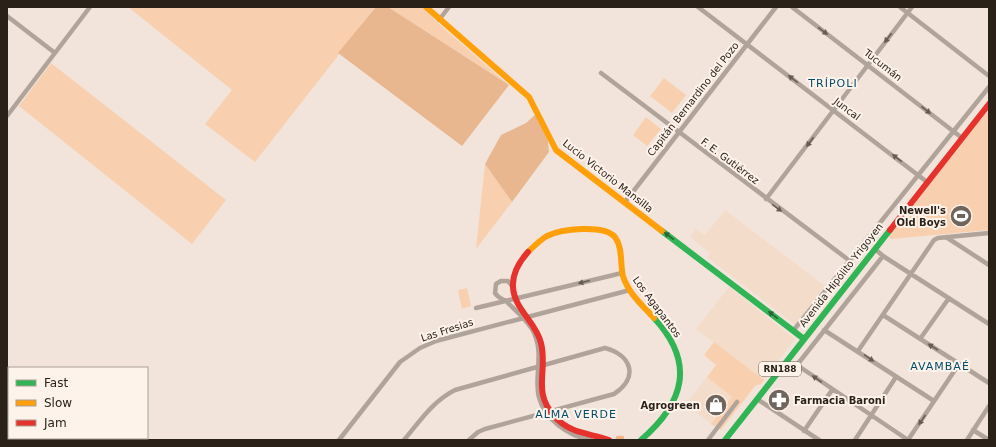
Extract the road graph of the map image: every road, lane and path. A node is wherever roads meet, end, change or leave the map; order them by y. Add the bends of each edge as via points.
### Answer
1 (90, 7) edge
2 (426, 7) edge
3 (449, 7) edge
4 (698, 7) edge
5 (776, 7) edge
6 (792, 7) edge
7 (900, 7) edge
8 (912, 7) edge
9 (908, 13) junction
10 (7, 16) edge
11 (439, 20) junction
12 (748, 44) junction
13 (55, 53) junction
14 (868, 65) junction
15 (601, 73) dead end
16 (989, 76) edge
17 (989, 87) edge
18 (989, 104) edge
19 (834, 110) junction
20 (7, 116) edge
21 (954, 132) junction
22 (679, 133) junction
23 (962, 138) junction
24 (919, 175) junction
25 (928, 182) junction
26 (766, 199) junction
27 (625, 202) junction
28 (989, 233) edge
29 (946, 237) junction
30 (875, 249) junction
31 (883, 256) junction
32 (850, 261) junction
33 (989, 265) edge
34 (622, 272) junction
35 (911, 274) junction
36 (513, 290) junction
37 (630, 290) junction
38 (949, 298) junction
39 (514, 299) junction
40 (504, 300) junction
41 (476, 308) dead end
42 (883, 315) junction
43 (525, 317) junction
44 (988, 323) edge
45 (824, 330) junction
46 (793, 331) junction
47 (804, 339) junction
48 (920, 339) junction
49 (858, 351) junction
50 (959, 364) junction
51 (540, 366) junction
52 (896, 377) junction
53 (989, 384) edge
54 (832, 390) junction
55 (757, 399) junction
56 (730, 401) dead end
57 (934, 401) junction
58 (989, 406) edge
59 (549, 413) junction
60 (871, 415) junction
61 (715, 419) dead end
62 (721, 423) junction
63 (973, 430) junction
64 (804, 431) junction
65 (339, 440) edge
66 (404, 440) edge
67 (469, 440) edge
68 (591, 440) edge
69 (609, 440) edge
70 (641, 440) edge
71 (708, 440) edge
72 (725, 440) edge
73 (819, 440) edge
74 (855, 440) edge
75 (908, 440) edge
76 (966, 440) edge
77 (989, 440) edge

1 - 13 street
2 - 11 street, Lucio Victorio Mansilla
3 - 11 street
4 - 12 street, Juncal
5 - 12 street, Capitán Bernardino del Pozo
6 -> 14 street, Tucumán
7 - 9 street
8 - 9 street
9 -> 14 street
9 - 16 street
10 - 13 street
11 - 27 street, Lucio Victorio Mansilla via 528,97 539,112 550,143 556,150
19 -> 12 street, Juncal
12 - 22 street, Capitán Bernardino del Pozo
13 - 20 street
14 - 19 street
14 -> 21 street, Tucumán
15 - 22 street, F. E. Gutiérrez
17 - 21 street
18 - 23 street, Avenida Hipólito Yrigoyen / RN188
24 -> 19 street, Juncal
19 -> 26 street
21 - 23 street, Tucumán
21 - 24 street
22 - 26 street, F. E. Gutiérrez
22 - 27 street, Capitán Bernardino del Pozo
23 - 25 street, Avenida Hipólito Yrigoyen / RN188
24 - 25 street, Juncal
24 - 32 street
25 - 30 street, Avenida Hipólito Yrigoyen / RN188
26 -> 32 street, F. E. Gutiérrez
46 -> 27 street, Lucio Victorio Mansilla
28 - 29 street
29 - 33 street
29 - 35 street via 936,238
30 - 31 street
30 - 47 street, Avenida Hipólito Yrigoyen / RN188
31 - 35 street
31 - 45 street, Avenida Hipólito Yrigoyen
32 - 46 street
34 - 36 street, Los Agapantos via 619,245 615,237 608,232 564,231 550,234 536,244 517,267
34 - 37 street, Los Agapantos
34 -> 39 street, Las Fresias
35 - 38 street
35 - 42 street
36 - 39 street, Los Agapantos
36 - 40 street
36 - 40 street via 508,281 499,282 494,290 497,296
37 - 43 street, Las Fresias
37 - 70 street, Los Agapantos via 640,305 668,335 677,352 679,368 680,384 673,405 657,427
38 - 44 street
38 - 48 street
39 - 40 street, Las Fresias
39 - 43 street
40 - 41 street, Las Fresias
40 - 43 street
42 - 48 street
42 - 49 street
43 - 51 street via 540,337 543,348
43 - 65 street, Las Fresias via 436,341 411,354 388,376
45 - 49 street
54 -> 45 street, Avenida Hipólito Yrigoyen via 797,365
46 - 47 street, Lucio Victorio Mansilla
47 - 55 street, Avenida Hipólito Yrigoyen / RN188
50 -> 48 street
49 -> 52 street
50 - 53 street
50 - 57 street
51 - 59 street via 542,395
51 - 59 street via 605,348 621,354 628,363 630,372 623,388 614,394
51 - 66 street via 446,394 431,407
52 - 57 street
52 - 60 street
54 - 60 street
54 - 64 street
55 - 64 street
55 - 72 street, Avenida Hipólito Yrigoyen / RN188
56 - 62 street via 736,404
57 -> 75 street
58 - 63 street
59 - 67 street via 485,429
59 - 68 street via 567,432
59 - 69 street via 578,432
60 - 74 street
60 - 75 street
61 - 62 street
62 - 71 street
63 - 76 street
63 - 77 street
64 - 73 street

